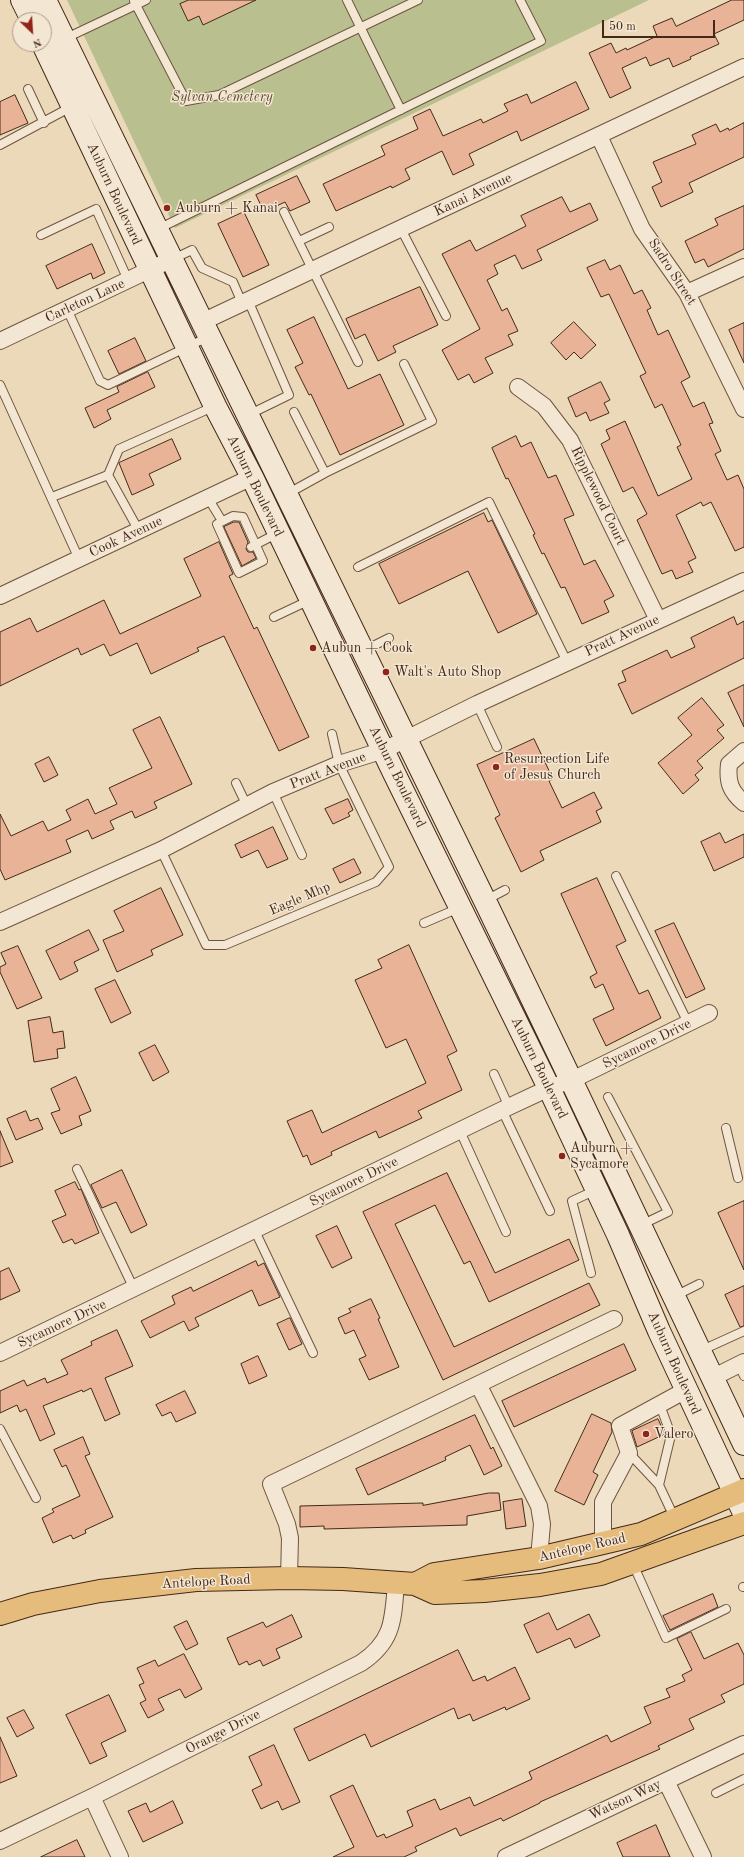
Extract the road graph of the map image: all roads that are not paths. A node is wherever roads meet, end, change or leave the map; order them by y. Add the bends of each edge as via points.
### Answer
1 (22, 0) edge
2 (35, 0) edge
3 (45, 0) edge
4 (146, 0) edge
5 (347, 0) edge
6 (418, 0) edge
7 (520, 0) edge
8 (135, 2) edge
9 (28, 12) edge
10 (360, 27) junction
11 (53, 41) edge
12 (744, 67) edge
13 (28, 89) dead end
14 (72, 106) junction
15 (401, 110) junction
16 (44, 123) junction
17 (599, 136) junction
18 (0, 145) edge
19 (284, 212) dead end
20 (329, 227) dead end
21 (401, 229) junction
22 (156, 230) junction
23 (41, 235) dead end
24 (299, 241) junction
25 (170, 260) junction
26 (744, 267) edge
27 (150, 270) junction
28 (314, 271) junction
29 (128, 280) junction
30 (687, 293) junction
31 (245, 302) junction
32 (67, 309) junction
33 (446, 316) dead end
34 (206, 329) junction
35 (0, 341) edge
36 (188, 347) junction
37 (358, 362) dead end
38 (404, 364) dead end
39 (0, 385) edge
40 (518, 388) dead end
41 (215, 406) junction
42 (744, 409) edge
43 (294, 412) dead end
44 (247, 415) junction
45 (325, 473) junction
46 (108, 475) junction
47 (252, 477) junction
48 (286, 495) junction
49 (52, 497) junction
50 (208, 498) junction
51 (222, 521) junction
52 (139, 531) junction
53 (278, 533) junction
54 (253, 546) junction
55 (80, 559) junction
56 (358, 568) dead end
57 (744, 581) edge
58 (336, 594) junction
59 (0, 596) edge
60 (311, 600) junction
61 (274, 617) dead end
62 (658, 620) junction
63 (389, 638) dead end
64 (363, 651) junction
65 (567, 662) junction
66 (476, 704) junction
67 (332, 734) dead end
68 (405, 738) junction
69 (497, 747) dead end
70 (384, 750) junction
71 (744, 751) edge
72 (339, 764) junction
73 (236, 783) dead end
74 (273, 792) junction
75 (744, 803) edge
76 (247, 806) junction
77 (161, 850) junction
78 (302, 855) dead end
79 (616, 876) dead end
80 (505, 890) dead end
81 (484, 901) junction
82 (460, 907) junction
83 (0, 922) edge
84 (424, 923) dead end
85 (709, 1013) dead end
86 (688, 1023) junction
87 (494, 1074) dead end
88 (572, 1080) junction
89 (549, 1088) junction
90 (608, 1097) dead end
91 (505, 1109) junction
92 (726, 1128) dead end
93 (460, 1131) junction
94 (77, 1168) dead end
95 (738, 1178) dead end
96 (597, 1189) junction
97 (550, 1212) dead end
98 (640, 1225) junction
99 (255, 1231) junction
100 (506, 1232) dead end
101 (591, 1273) dead end
102 (699, 1284) dead end
103 (134, 1289) junction
104 (674, 1296) junction
105 (614, 1319) dead end
106 (744, 1331) edge
107 (700, 1352) junction
108 (0, 1353) edge
109 (314, 1353) dead end
110 (742, 1368) edge
111 (712, 1378) junction
112 (479, 1386) junction
113 (686, 1390) junction
114 (660, 1405) junction
115 (0, 1429) edge
116 (744, 1444) edge
117 (629, 1453) junction
118 (659, 1485) junction
119 (36, 1498) dead end
120 (741, 1499) edge
121 (675, 1520) junction
122 (744, 1523) edge
123 (603, 1544) junction
124 (539, 1558) junction
125 (633, 1564) junction
126 (289, 1578) junction
127 (405, 1583) junction
128 (726, 1608) dead end
129 (0, 1614) edge
130 (744, 1744) edge
131 (744, 1780) edge
132 (666, 1781) junction
133 (716, 1792) dead end
134 (92, 1797) junction
135 (0, 1841) edge
136 (120, 1857) edge
137 (506, 1857) edge
138 (703, 1857) edge

1 - 9 main road
2 - 11 main road
3 - 11 main road, Auburn Boulevard
4 - 8 lane
5 - 10 lane
6 - 10 lane
7 - 15 lane via 541,41
8 - 10 lane via 186,102 219,95
8 - 11 lane
10 - 15 lane
11 - 14 main road, Auburn Boulevard
11 - 22 main road, Auburn Boulevard
12 - 17 street, Kanai Avenue
13 - 16 lane
14 - 16 lane
14 - 27 main road, Auburn Boulevard
15 - 22 lane
16 - 18 lane
17 - 21 street, Kanai Avenue
17 - 30 street, Sadro Street via 642,229
19 - 24 lane
20 - 24 lane
21 - 28 street, Kanai Avenue
21 - 33 lane
22 - 25 main road, Auburn Boulevard
23 - 29 lane via 96,209
24 - 28 lane
25 - 27 street, Carleton Lane
25 - 31 lane via 192,250 202,268 233,282
25 - 34 main road, Auburn Boulevard
26 - 30 street
27 - 29 street, Carleton Lane
27 - 36 main road, Auburn Boulevard
28 - 31 street, Kanai Avenue
28 - 37 lane
29 - 32 street, Carleton Lane
30 - 42 street, Sadro Street
31 - 34 street, Kanai Avenue
31 - 44 lane via 289,395
32 - 35 street, Carleton Lane
32 - 36 lane via 100,381 108,385
34 - 36 lane
34 - 44 main road, Auburn Boulevard
36 - 41 main road, Auburn Boulevard
38 - 45 lane via 432,421
39 - 49 lane
40 - 62 street, Ripplewood Court via 544,406 570,440
41 - 46 lane via 119,449
41 - 47 main road, Auburn Boulevard
43 - 45 lane
44 - 48 main road, Auburn Boulevard
45 - 48 lane
46 - 49 lane
46 - 52 lane
47 - 50 street, Cook Avenue
47 - 53 main road, Auburn Boulevard
47 - 58 main road via 268,485 305,557
48 - 58 main road, Auburn Boulevard
49 - 55 lane
50 - 51 lane
50 - 52 street, Cook Avenue
51 - 54 lane via 233,516 242,517
51 - 54 lane via 217,524 234,555 239,573 263,561
52 - 55 street, Cook Avenue
53 - 54 lane
53 - 60 main road, Auburn Boulevard
55 - 59 street, Cook Avenue
56 - 65 lane via 489,502
57 - 62 street, Pratt Avenue
58 - 64 main road, Auburn Boulevard
60 - 61 lane
60 - 70 main road, Auburn Boulevard
62 - 65 street, Pratt Avenue
63 - 64 lane
64 - 68 main road, Auburn Boulevard
65 - 66 street, Pratt Avenue
66 - 68 street, Pratt Avenue
66 - 69 lane
67 - 72 lane
68 - 70 street, Pratt Avenue
68 - 81 main road, Auburn Boulevard
70 - 72 street, Pratt Avenue
70 - 82 main road, Auburn Boulevard
71 - 75 street via 729,764 728,778 735,795
72 - 74 street, Pratt Avenue
72 - 77 lane, Eagle Mhp via 389,867 376,882 225,945 206,946
73 - 76 lane
74 - 76 street, Pratt Avenue
74 - 78 lane
76 - 77 street, Pratt Avenue
77 - 83 street, Pratt Avenue
79 - 86 lane
80 - 81 lane
81 - 88 main road, Auburn Boulevard
82 - 84 lane
82 - 89 main road, Auburn Boulevard
85 - 86 street, Sycamore Drive
86 - 88 street, Sycamore Drive
87 - 91 lane
88 - 89 street, Sycamore Drive
88 - 98 main road, Auburn Boulevard
89 - 91 street, Sycamore Drive
89 - 96 main road, Auburn Boulevard
90 - 98 lane via 668,1212
91 - 93 street, Sycamore Drive
91 - 97 lane
92 - 95 lane
93 - 99 street, Sycamore Drive
93 - 100 lane
94 - 103 lane
96 - 101 lane via 572,1201
96 - 113 main road, Auburn Boulevard
98 - 104 main road, Auburn Boulevard
99 - 103 street, Sycamore Drive
99 - 109 lane
102 - 104 lane
103 - 108 street, Sycamore Drive
104 - 107 main road, Auburn Boulevard
105 - 112 street
106 - 107 lane
107 - 111 main road, Auburn Boulevard
110 - 111 street
111 - 116 main road, Auburn Boulevard
112 - 124 street via 539,1506 542,1524
112 - 126 street via 271,1484 290,1538
113 - 114 street
113 - 120 main road, Auburn Boulevard
114 - 117 street via 620,1426
114 - 118 lane via 671,1435
115 - 119 lane
117 - 118 lane
117 - 123 street via 603,1502
118 - 121 lane
120 - 121 main road, Antelope Road
121 - 123 main road, Antelope Road via 641,1534
122 - 125 main road, Antelope Road
123 - 124 main road, Antelope Road
124 - 127 main road, Antelope Road via 434,1574
125 - 127 main road, Antelope Road via 601,1574 540,1585 484,1591 435,1593
125 - 128 lane via 666,1638
126 - 127 main road, Antelope Road
126 - 129 main road, Antelope Road via 196,1580 138,1586 33,1604
127 - 134 street, Orange Drive via 391,1629 381,1647 361,1663
130 - 132 street, Watson Way
131 - 133 lane
132 - 137 street, Watson Way
132 - 138 street
134 - 135 street, Orange Drive
134 - 136 street

